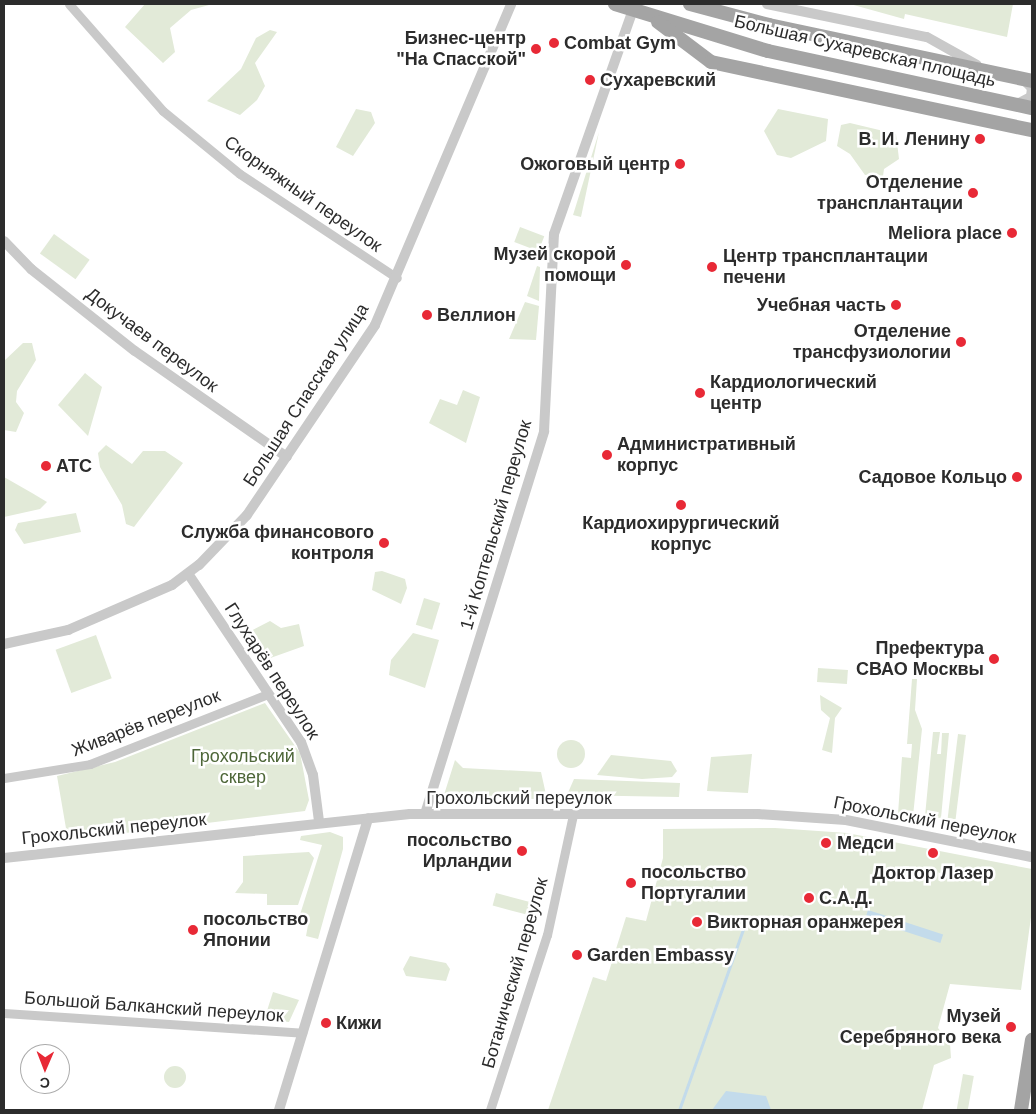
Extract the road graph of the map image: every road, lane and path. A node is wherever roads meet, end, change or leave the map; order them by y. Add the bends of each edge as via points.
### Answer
1 (69, 4) edge
2 (511, 4) edge
3 (615, 4) edge
4 (690, 4) edge
5 (770, 4) edge
6 (633, 10) junction
7 (651, 17) junction
8 (996, 73) junction
9 (1027, 80) edge
10 (1016, 104) junction
11 (1032, 108) edge
12 (1032, 130) edge
13 (4, 240) edge
14 (396, 278) junction
15 (287, 457) junction
16 (189, 575) junction
17 (4, 644) edge
18 (268, 694) junction
19 (4, 778) edge
20 (425, 814) junction
21 (573, 815) junction
22 (368, 818) junction
23 (319, 821) junction
24 (1032, 856) edge
25 (4, 858) edge
26 (4, 1013) edge
27 (302, 1033) junction
28 (1032, 1040) edge
29 (278, 1110) edge
30 (490, 1110) edge
31 (1021, 1110) edge

1 - 14 street, Скорняжный переулок via 163,112 240,174
2 - 14 street, Большая Спасская улица
3 - 6 main road, Большая Сухаревская площадь
4 - 8 main road, Большая Сухаревская площадь via 777,27
5 - 8 street via 927,37
6 - 7 main road, Большая Сухаревская площадь
6 - 20 street, 1-й Коптельский переулок via 554,234 544,431
7 - 10 main road, Большая Сухаревская площадь via 768,51
7 - 12 main road via 711,62
8 - 9 main road, Большая Сухаревская площадь
9 - 10 street via 1032,88 1031,97
10 - 11 main road, Большая Сухаревская площадь
13 - 15 street, Докучаев переулок via 31,269 135,351
14 - 15 street, Большая Спасская улица via 360,350
15 - 16 street, Большая Спасская улица via 247,515
16 - 17 street, Большая Спасская улица via 68,630
16 - 18 street, Глухарёв переулок
18 - 19 street, Живарёв переулок via 90,764
18 - 23 street, Глухарёв переулок via 308,757
20 - 21 street, Грохольский переулок
20 - 22 street, Грохольский переулок
21 - 24 street, Грохольский переулок via 823,817
21 - 30 street, Ботанический переулок via 546,935
22 - 23 street, Грохольский переулок
22 - 27 street
23 - 25 street, Грохольский переулок
26 - 27 street, Большой Балканский переулок
27 - 29 street
28 - 31 main road

